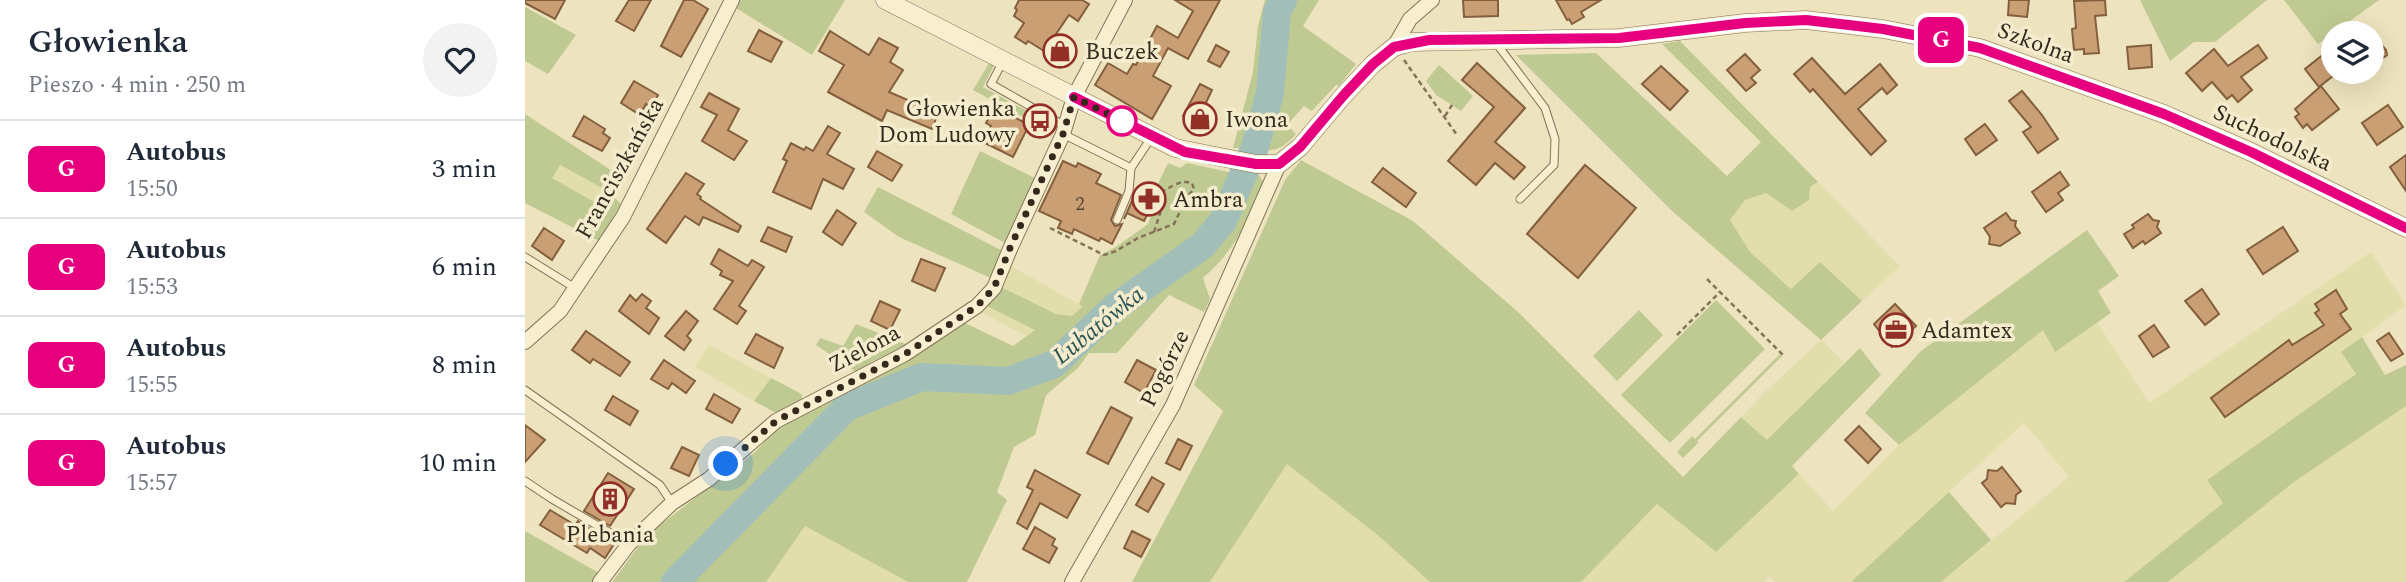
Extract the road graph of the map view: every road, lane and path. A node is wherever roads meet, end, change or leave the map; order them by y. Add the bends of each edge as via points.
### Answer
1 (732, 0) edge
2 (885, 0) edge
3 (1125, 0) edge
4 (1432, 0) edge
5 (1494, 40) junction
6 (1394, 47) junction
7 (1003, 60) junction
8 (1409, 67) dead end
9 (1074, 97) junction
10 (2116, 97) joint
11 (1452, 105) dead end
12 (1445, 116) junction
13 (1064, 130) junction
14 (1457, 135) dead end
15 (1151, 136) junction
16 (1279, 164) junction
17 (1131, 169) junction
18 (1149, 186) dead end
19 (1162, 192) junction
20 (1520, 200) dead end
21 (1117, 220) dead end
22 (1049, 228) dead end
23 (2406, 228) edge
24 (1154, 232) junction
25 (525, 257) edge
26 (1707, 279) dead end
27 (575, 288) junction
28 (1720, 292) junction
29 (529, 333) edge
30 (1677, 335) dead end
31 (1783, 355) dead end
32 (525, 390) edge
33 (525, 481) edge
34 (672, 503) junction
35 (629, 544) junction
36 (600, 582) edge
37 (1072, 582) edge

1 - 27 street, Franciszkańska via 623,218
2 - 7 street
3 - 9 street, Zielona
4 - 6 street via 1410,19
5 - 6 street, Szkolna via 1429,40
5 - 10 street, Szkolna via 1619,38 1806,20 1980,48
5 - 20 lane via 1545,107 1555,139 1554,164
6 - 16 street
7 - 9 street
7 - 13 lane via 991,84
8 - 12 path
9 - 13 street, Zielona
9 - 15 street
10 - 23 street, Suchodolska via 2228,142
11 - 12 path
12 - 14 path
13 - 17 lane
13 - 34 street, Zielona via 994,288 977,306 905,354 776,421 709,479
15 - 16 street via 1185,152
15 - 17 lane
16 - 37 street, Pogórze via 1173,405
17 - 21 lane via 1129,191
18 - 19 path
19 - 24 path via 1165,198
19 - 24 path via 1188,181 1194,189 1174,224
22 - 24 path via 1104,255
25 - 27 lane
26 - 28 path
27 - 29 street, Franciszkańska via 560,311
28 - 30 path
28 - 31 path
32 - 34 lane via 660,485
33 - 35 lane
34 - 35 street, Zielona
35 - 36 street, Zielona

